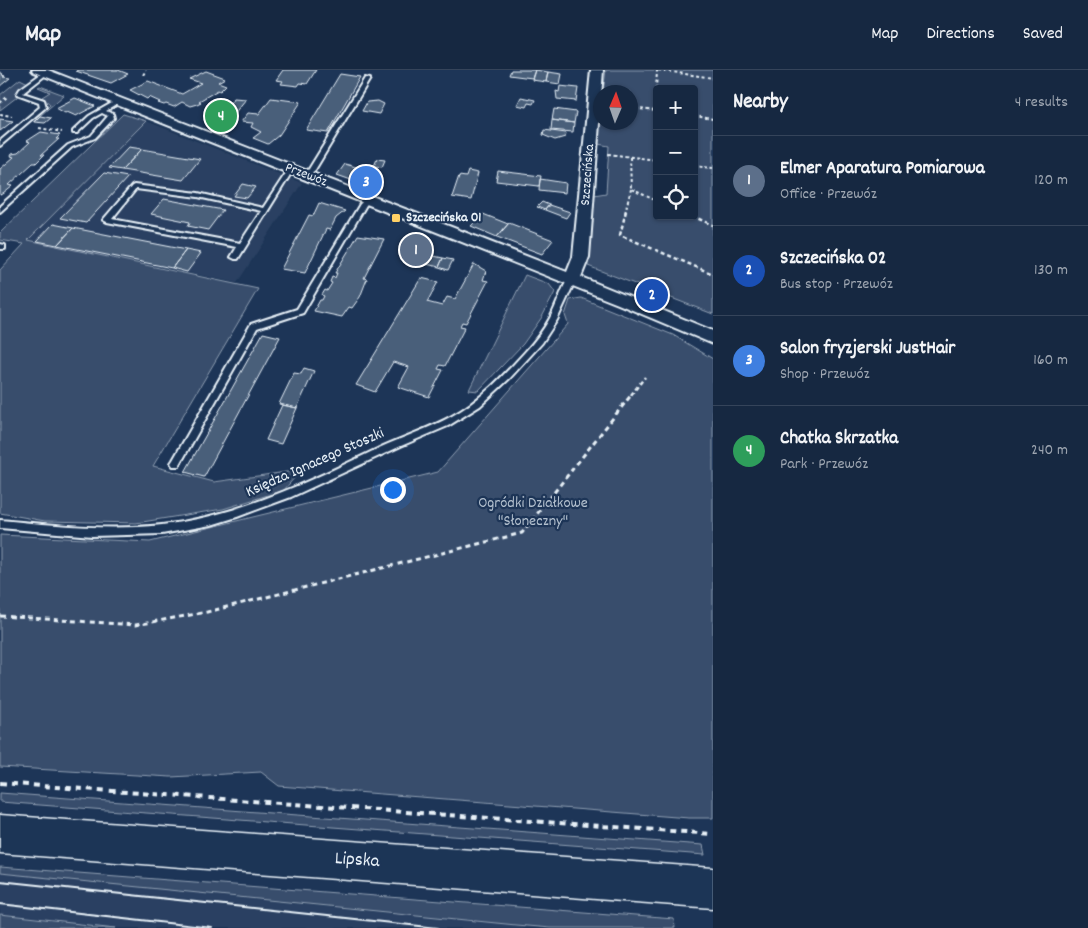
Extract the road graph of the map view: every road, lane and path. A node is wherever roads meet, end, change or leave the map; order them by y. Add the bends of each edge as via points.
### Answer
1 (146, 70) edge
2 (597, 70) edge
3 (657, 70) edge
4 (41, 71) edge
5 (143, 75) dead end
6 (713, 78) edge
7 (367, 79) dead end
8 (657, 85) edge
9 (119, 101) junction
10 (638, 109) edge
11 (102, 111) junction
12 (653, 111) edge
13 (698, 117) edge
14 (713, 119) edge
15 (35, 127) dead end
16 (75, 132) dead end
17 (93, 137) junction
18 (0, 144) edge
19 (609, 154) dead end
20 (630, 157) junction
21 (653, 160) edge
22 (698, 166) edge
23 (713, 168) edge
24 (300, 172) junction
25 (630, 189) junction
26 (369, 199) junction
27 (653, 199) edge
28 (0, 210) edge
29 (265, 210) junction
30 (698, 219) edge
31 (713, 225) edge
32 (242, 246) junction
33 (235, 257) dead end
34 (713, 274) edge
35 (572, 279) junction
36 (713, 338) edge
37 (645, 377) dead end
38 (176, 463) dead end
39 (0, 524) edge
40 (0, 616) edge
41 (0, 783) edge
42 (0, 834) edge
43 (713, 834) edge
44 (713, 888) edge

1 - 5 path
2 - 35 street, Szczecińska via 581,257
3 - 6 path
3 - 8 path
4 - 9 street, Przewóz
4 - 18 lane via 20,94 42,101 43,107
7 - 24 lane via 312,170
9 - 11 lane
9 - 24 street, Przewóz
10 - 12 path
11 - 16 lane
11 - 17 lane via 111,118
13 - 14 path
15 - 17 path
17 - 28 lane via 70,146
19 - 20 path
20 - 21 path
20 - 25 path
22 - 23 path
24 - 26 street, Przewóz
24 - 29 lane via 288,174
25 - 27 path
25 - 34 path via 620,235
26 - 35 street, Przewóz
26 - 38 lane via 300,311 254,326
29 - 32 lane
29 - 32 lane via 198,195 134,187 107,220
30 - 31 path
32 - 33 lane
35 - 36 street, Przewóz
35 - 39 lane, Księdza Ignacego Stoszki via 553,322 537,343 476,405 444,425 402,441 291,494 236,514 184,526 137,532
37 - 40 path via 522,533 207,612 136,625
41 - 43 path
42 - 44 main road, Lipska

